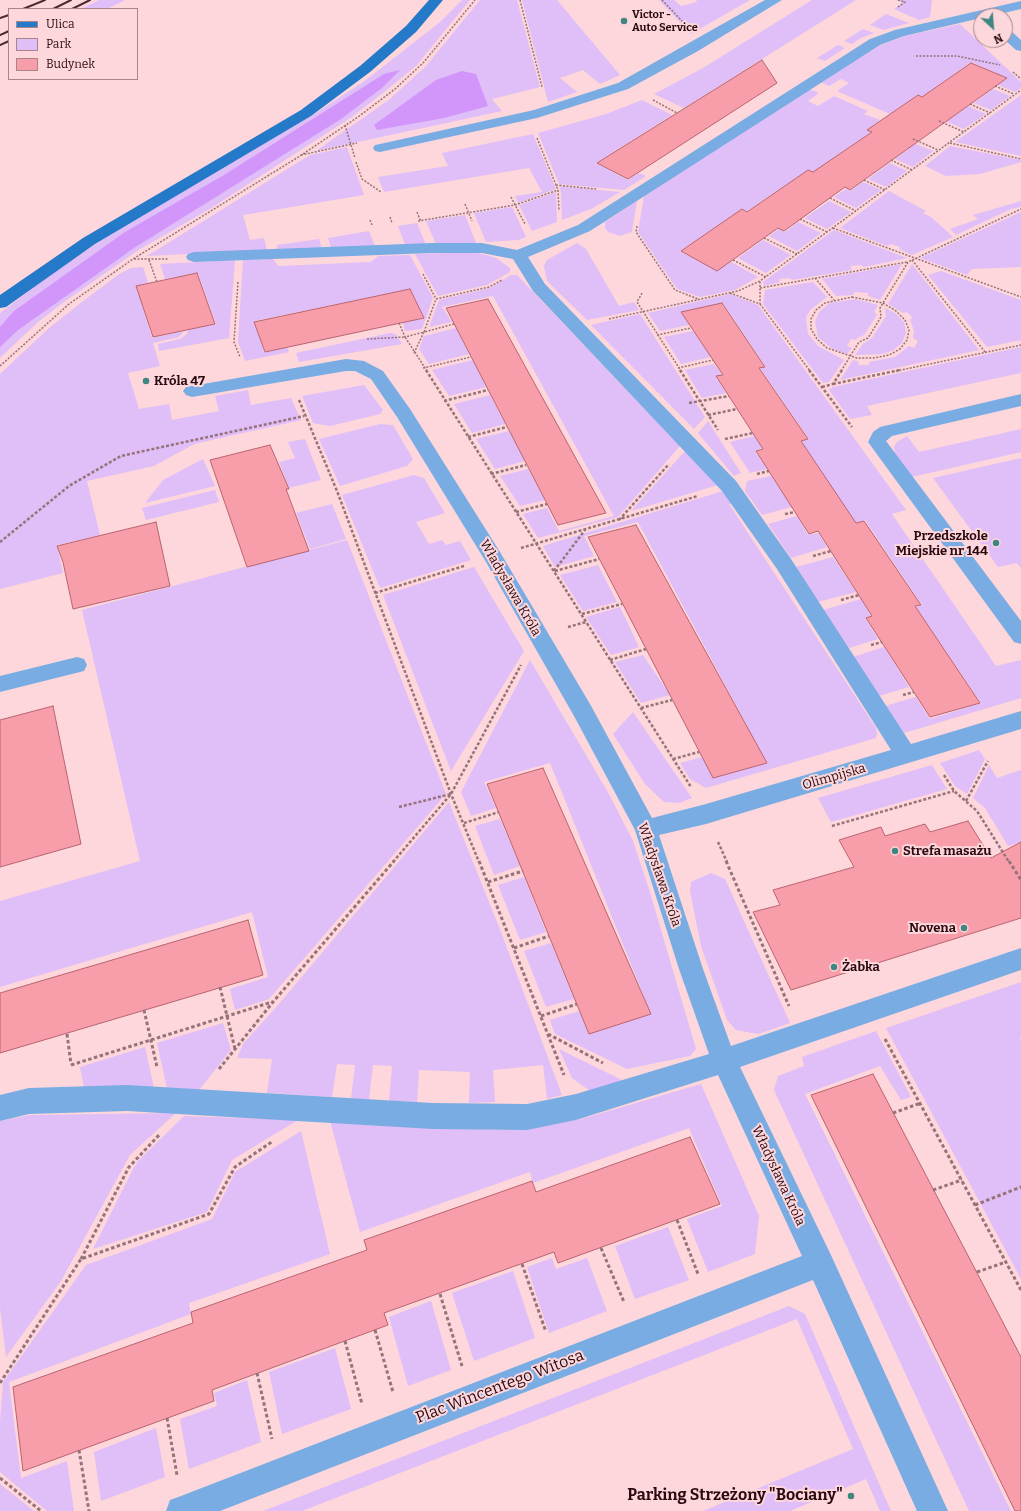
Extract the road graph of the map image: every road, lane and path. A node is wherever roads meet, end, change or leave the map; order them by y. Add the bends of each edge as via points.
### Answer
1 (436, 0) edge
2 (475, 0) edge
3 (520, 0) edge
4 (662, 0) edge
5 (775, 0) edge
6 (898, 0) edge
7 (971, 5) dead end
8 (1021, 5) edge
9 (896, 8) dead end
10 (975, 8) edge
11 (1010, 8) edge
12 (973, 17) edge
13 (686, 25) dead end
14 (1013, 40) edge
15 (1021, 47) edge
16 (911, 56) dead end
17 (1003, 66) dead end
18 (995, 86) dead end
19 (542, 89) dead end
20 (1021, 90) edge
21 (1015, 95) junction
22 (662, 104) dead end
23 (970, 104) dead end
24 (677, 113) dead end
25 (990, 113) junction
26 (940, 121) dead end
27 (345, 126) junction
28 (964, 132) junction
29 (913, 139) dead end
30 (949, 142) junction
31 (380, 148) dead end
32 (939, 150) junction
33 (1021, 158) edge
34 (891, 160) dead end
35 (912, 170) junction
36 (864, 180) dead end
37 (556, 184) dead end
38 (601, 189) dead end
39 (885, 190) junction
40 (380, 192) dead end
41 (638, 194) junction
42 (830, 198) dead end
43 (1021, 209) edge
44 (856, 211) junction
45 (390, 217) dead end
46 (800, 219) dead end
47 (393, 225) dead end
48 (833, 228) junction
49 (827, 232) junction
50 (764, 238) dead end
51 (797, 254) junction
52 (194, 257) joint
53 (133, 259) junction
54 (913, 259) junction
55 (148, 260) junction
56 (733, 260) dead end
57 (522, 261) junction
58 (908, 262) junction
59 (766, 277) junction
60 (815, 278) junction
61 (760, 281) junction
62 (157, 282) dead end
63 (760, 288) junction
64 (642, 293) dead end
65 (730, 293) junction
66 (1021, 297) edge
67 (700, 299) junction
68 (834, 300) junction
69 (0, 303) edge
70 (883, 303) junction
71 (760, 304) junction
72 (643, 311) junction
73 (399, 323) dead end
74 (454, 324) dead end
75 (577, 326) junction
76 (691, 328) dead end
77 (424, 332) junction
78 (657, 335) junction
79 (1021, 345) edge
80 (985, 352) junction
81 (414, 354) dead end
82 (471, 357) dead end
83 (850, 357) junction
84 (713, 360) dead end
85 (0, 366) edge
86 (423, 368) dead end
87 (678, 368) junction
88 (289, 374) junction
89 (833, 384) junction
90 (822, 387) junction
91 (488, 390) dead end
92 (192, 391) dead end
93 (729, 396) dead end
94 (1021, 400) edge
95 (444, 401) dead end
96 (701, 402) junction
97 (737, 408) dead end
98 (658, 412) junction
99 (709, 415) junction
100 (304, 416) junction
101 (507, 428) dead end
102 (752, 433) dead end
103 (879, 436) junction
104 (468, 437) dead end
105 (724, 440) junction
106 (688, 443) junction
107 (728, 446) dead end
108 (526, 465) dead end
109 (491, 474) dead end
110 (729, 486) junction
111 (547, 504) dead end
112 (516, 512) dead end
113 (618, 520) junction
114 (586, 529) junction
115 (0, 542) edge
116 (537, 543) junction
117 (493, 557) junction
118 (600, 560) dead end
119 (554, 571) junction
120 (375, 593) junction
121 (622, 604) dead end
122 (582, 614) junction
123 (586, 622) junction
124 (537, 636) junction
125 (1021, 636) edge
126 (646, 649) dead end
127 (610, 660) junction
128 (77, 665) dead end
129 (0, 684) edge
130 (672, 700) dead end
131 (641, 708) junction
132 (1021, 720) edge
133 (928, 749) junction
134 (699, 752) dead end
135 (906, 755) junction
136 (673, 759) junction
137 (954, 791) junction
138 (451, 794) junction
139 (399, 807) dead end
140 (499, 812) dead end
141 (706, 814) junction
142 (464, 824) junction
143 (832, 826) dead end
144 (646, 829) junction
145 (522, 871) dead end
146 (1021, 880) edge
147 (488, 882) junction
148 (549, 936) dead end
149 (514, 948) junction
150 (1021, 959) edge
151 (220, 987) dead end
152 (272, 1002) junction
153 (577, 1004) dead end
154 (144, 1010) dead end
155 (869, 1011) junction
156 (227, 1016) junction
157 (541, 1016) junction
158 (796, 1036) junction
159 (151, 1040) junction
160 (235, 1050) junction
161 (724, 1061) junction
162 (64, 1066) dead end
163 (164, 1100) junction
164 (191, 1101) junction
165 (921, 1103) junction
166 (576, 1107) junction
167 (0, 1108) edge
168 (318, 1110) junction
169 (893, 1113) dead end
170 (962, 1180) junction
171 (1021, 1187) edge
172 (934, 1190) dead end
173 (975, 1205) junction
174 (677, 1220) dead end
175 (601, 1248) dead end
176 (81, 1259) junction
177 (1006, 1262) junction
178 (820, 1263) junction
179 (522, 1264) dead end
180 (977, 1272) dead end
181 (699, 1278) dead end
182 (1021, 1290) edge
183 (440, 1294) dead end
184 (626, 1306) dead end
185 (375, 1330) dead end
186 (548, 1336) dead end
187 (345, 1341) dead end
188 (463, 1369) dead end
189 (257, 1373) dead end
190 (0, 1383) edge
191 (394, 1395) dead end
192 (363, 1407) dead end
193 (167, 1418) dead end
194 (272, 1442) dead end
195 (79, 1450) dead end
196 (178, 1477) dead end
197 (0, 1478) edge
198 (41, 1511) edge
199 (89, 1511) edge
200 (181, 1511) edge
201 (933, 1511) edge

1 - 69 main road via 411,29 365,69 306,113 94,237
2 - 27 path via 423,63 395,89
3 - 19 path
4 - 13 path
5 - 31 street via 624,86 537,114
6 - 9 path via 905,2
7 - 10 street
8 - 11 street
12 - 41 street via 900,32 874,42
14 - 15 street
16 - 17 path via 957,56
18 - 21 path
20 - 21 path
21 - 25 path
22 - 24 path
23 - 25 path
25 - 28 path
26 - 28 path
27 - 40 path via 362,179
27 - 53 path
28 - 30 path
29 - 32 path
30 - 32 path
30 - 33 path
32 - 35 path
34 - 35 path
35 - 39 path
36 - 39 path
37 - 38 path
39 - 44 path
41 - 57 street via 584,228
41 - 67 path via 642,198 636,232 675,290
42 - 44 path
43 - 54 path
44 - 48 path
45 - 47 path
46 - 49 path
48 - 49 path
48 - 54 path
49 - 51 path
50 - 51 path
51 - 59 path
52 - 55 path
52 - 57 street via 482,248
53 - 55 path
53 - 85 path via 69,304
54 - 58 path
54 - 66 path
54 - 80 path
55 - 62 path
56 - 59 path
57 - 75 street via 539,287
57 - 77 path via 489,286 436,299
58 - 60 path
58 - 70 path
59 - 61 path
60 - 63 path
60 - 68 path
61 - 63 path
61 - 65 path
63 - 71 path
64 - 72 path via 637,302
65 - 67 path
65 - 71 path
67 - 72 path
68 - 70 path via 852,297
68 - 83 path via 816,310 811,319 811,329 827,348
70 - 83 path via 880,308 881,317 868,338 859,342
70 - 83 path via 905,320 909,330 907,340 900,349 889,355 874,358
71 - 90 path
72 - 75 path
72 - 78 path
73 - 77 path via 405,337
74 - 77 path
75 - 98 street
76 - 78 path
77 - 81 path
78 - 87 path
79 - 80 path
80 - 89 path
82 - 86 path
83 - 89 path
84 - 87 path
87 - 96 path
88 - 92 street, Władysława Króla
88 - 100 path
88 - 117 street, Władysława Króla via 358,365 377,375 404,413
89 - 90 path
90 - 103 path via 854,431
91 - 95 path
93 - 96 path
94 - 103 street via 886,432
96 - 98 path
96 - 99 path
97 - 99 path
98 - 106 street
99 - 105 path
99 - 106 path
100 - 115 path via 121,456 69,486
100 - 120 path via 337,491
101 - 104 path
102 - 105 path
103 - 125 street via 877,442
105 - 107 path
106 - 110 street
106 - 113 path
108 - 109 path
110 - 113 path
110 - 135 street via 780,558
111 - 112 path
113 - 114 path
114 - 116 path
114 - 119 path
116 - 117 path
116 - 119 path
117 - 120 path
117 - 124 street, Władysława Króla
118 - 119 path
119 - 122 path
120 - 138 path
121 - 122 path
122 - 123 path
123 - 124 path
123 - 127 path
124 - 138 path
124 - 144 street, Władysława Króla via 599,740
126 - 127 path
127 - 131 path
128 - 129 street
130 - 131 path
131 - 136 path
132 - 133 street, Olimpijska
133 - 135 street, Olimpijska
133 - 137 path
134 - 136 path
135 - 141 street, Olimpijska
136 - 141 path
137 - 143 path
137 - 146 path via 977,811
138 - 139 path
138 - 142 path
138 - 152 path
140 - 142 path
141 - 144 street, Olimpijska
141 - 158 path via 794,1016
142 - 147 path
144 - 161 street, Władysława Króla
145 - 147 path
147 - 149 path
148 - 149 path
149 - 157 path
150 - 155 street
151 - 156 path
152 - 156 path
152 - 160 path
153 - 157 path
154 - 159 path
155 - 158 street
155 - 165 path
156 - 159 path
156 - 160 path
157 - 166 path
158 - 161 street
159 - 162 path
159 - 163 path
160 - 164 path
161 - 166 street
161 - 178 street, Władysława Króla
163 - 164 street
163 - 167 street via 70,1099 29,1101
164 - 168 street
164 - 176 path via 129,1167
165 - 169 path
165 - 170 path
166 - 168 street via 519,1117
168 - 176 path via 235,1166 209,1214
170 - 172 path
170 - 173 path
171 - 173 path
173 - 177 path
174 - 181 path
175 - 184 path
176 - 190 path
177 - 180 path
177 - 182 path
178 - 200 street, Plac Wincentego Witosa
178 - 201 street, Władysława Króla
179 - 186 path
183 - 188 path
185 - 191 path
187 - 192 path
189 - 194 path
193 - 196 path
195 - 199 path
197 - 198 path

